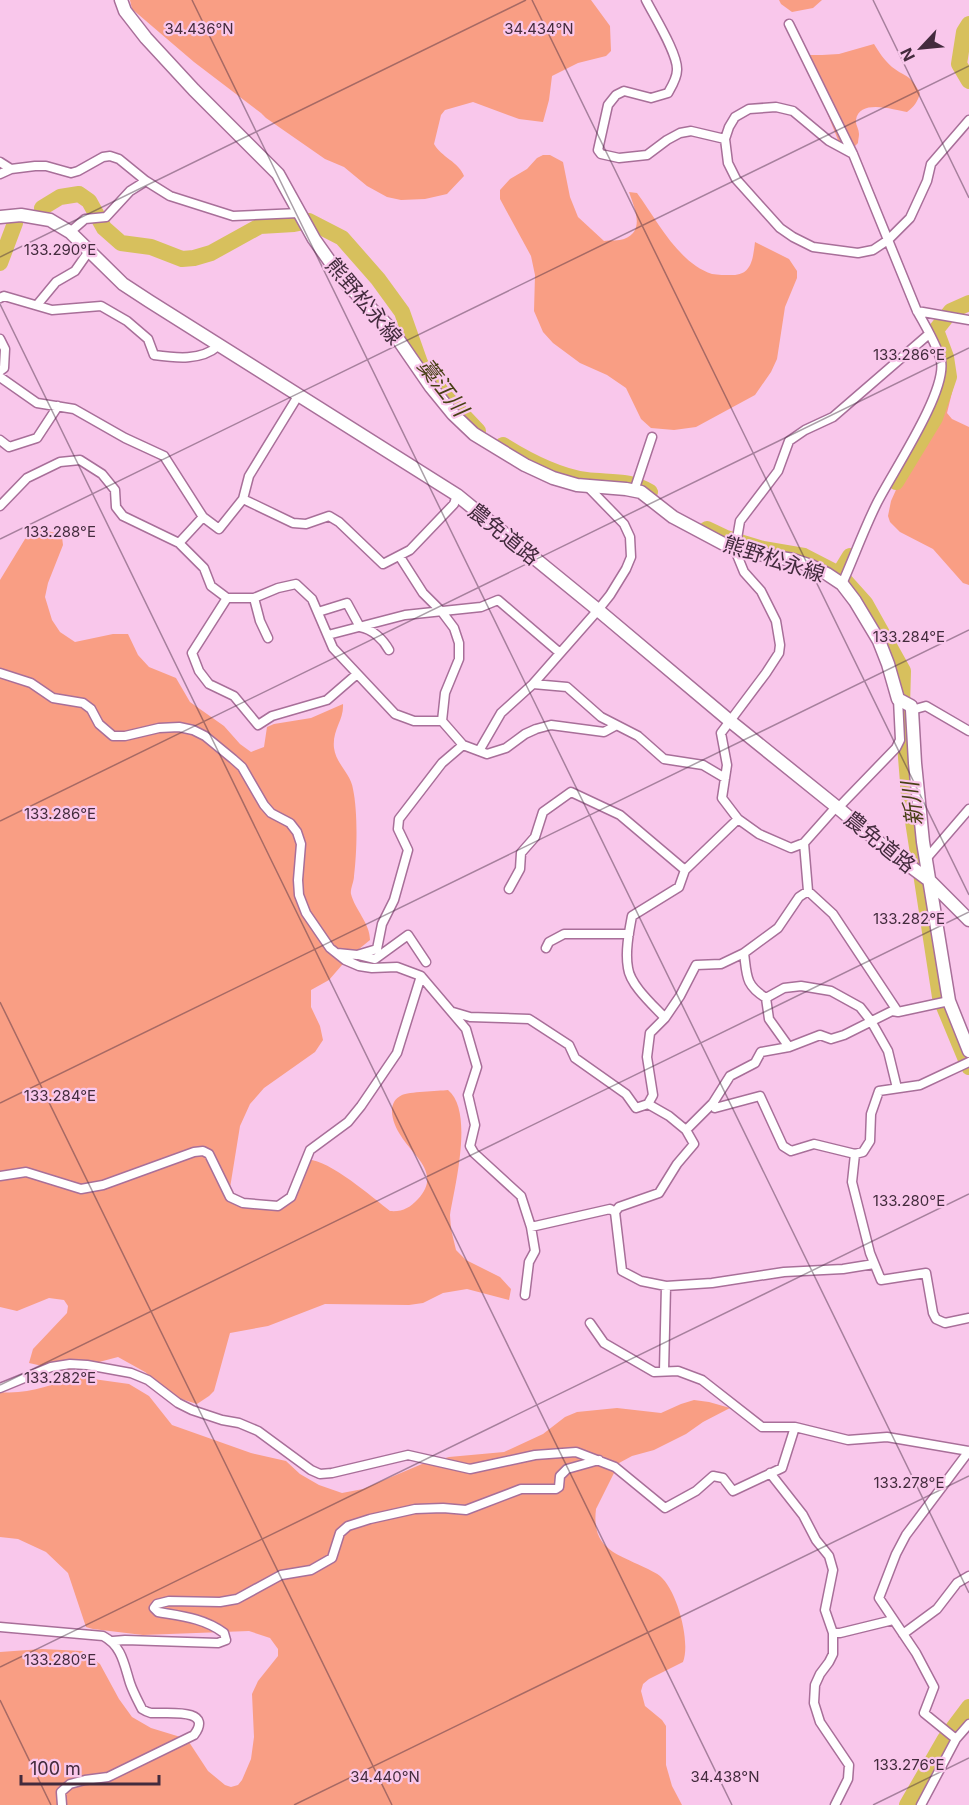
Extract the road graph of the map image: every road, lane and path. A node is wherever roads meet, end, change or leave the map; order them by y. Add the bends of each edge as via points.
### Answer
1 (120, 0) edge
2 (646, 0) edge
3 (789, 24) dead end
4 (969, 120) edge
5 (725, 139) junction
6 (853, 154) junction
7 (0, 162) edge
8 (11, 169) junction
9 (0, 174) edge
10 (146, 181) junction
11 (0, 216) edge
12 (303, 219) junction
13 (70, 232) junction
14 (888, 240) junction
15 (89, 251) junction
16 (0, 298) edge
17 (37, 305) junction
18 (917, 311) junction
19 (969, 320) edge
20 (929, 334) junction
21 (0, 339) edge
22 (219, 346) junction
23 (0, 370) edge
24 (0, 377) edge
25 (298, 396) junction
26 (58, 406) junction
27 (652, 437) dead end
28 (0, 440) edge
29 (587, 485) junction
30 (635, 486) junction
31 (457, 495) junction
32 (243, 499) junction
33 (0, 506) edge
34 (203, 517) junction
35 (179, 543) junction
36 (736, 545) junction
37 (400, 557) junction
38 (842, 584) junction
39 (227, 598) junction
40 (254, 598) junction
41 (598, 610) junction
42 (318, 612) junction
43 (442, 612) junction
44 (360, 627) junction
45 (328, 636) junction
46 (268, 638) dead end
47 (389, 650) dead end
48 (560, 653) junction
49 (0, 673) edge
50 (357, 674) junction
51 (533, 684) junction
52 (904, 703) junction
53 (442, 721) junction
54 (730, 721) junction
55 (615, 726) junction
56 (969, 731) edge
57 (463, 745) junction
58 (479, 751) junction
59 (725, 778) junction
60 (837, 807) junction
61 (969, 809) edge
62 (738, 819) junction
63 (804, 843) junction
64 (926, 859) junction
65 (686, 870) junction
66 (927, 880) junction
67 (509, 889) dead end
68 (808, 891) junction
69 (969, 920) edge
70 (629, 934) junction
71 (546, 948) dead end
72 (337, 953) junction
73 (744, 953) junction
74 (357, 955) junction
75 (426, 962) dead end
76 (421, 976) junction
77 (766, 998) junction
78 (946, 1001) junction
79 (452, 1012) junction
80 (898, 1012) junction
81 (665, 1018) junction
82 (871, 1021) junction
83 (789, 1047) junction
84 (969, 1051) edge
85 (969, 1062) edge
86 (897, 1088) junction
87 (713, 1103) junction
88 (648, 1104) junction
89 (686, 1130) junction
90 (855, 1154) junction
91 (0, 1176) edge
92 (615, 1212) junction
93 (531, 1227) junction
94 (874, 1264) junction
95 (666, 1286) junction
96 (525, 1294) dead end
97 (969, 1318) edge
98 (590, 1323) dead end
99 (664, 1371) junction
100 (0, 1388) edge
101 (795, 1427) junction
102 (969, 1451) edge
103 (599, 1460) junction
104 (770, 1473) junction
105 (969, 1576) edge
106 (893, 1620) junction
107 (0, 1626) edge
108 (833, 1633) junction
109 (903, 1634) junction
110 (113, 1641) junction
111 (969, 1724) edge
112 (956, 1739) junction
113 (62, 1805) edge
114 (835, 1805) edge
115 (921, 1805) edge

1 - 12 main road, 熊野松永線 via 146,39 278,174
2 - 5 street via 676,58 677,71 668,93 651,98 624,91 616,95 608,105 598,150 619,158 647,155 667,140 691,131
3 - 6 street
4 - 14 street via 931,164 910,218
5 - 6 street via 735,117 749,109 776,107 793,111 829,141
5 - 14 street via 728,163 736,179 793,237 813,247 858,253 873,250
6 - 14 street
7 - 8 street
8 - 9 street
8 - 10 street via 46,166 71,173 110,156
10 - 12 street via 170,196 233,216
10 - 13 street via 130,191 106,217 85,219
11 - 13 main road, 農免道路 via 50,220
12 - 29 main road, 熊野松永線 via 343,280 391,329 430,387 474,434 553,478
13 - 15 main road, 農免道路
14 - 18 street
15 - 17 street via 75,271 56,282
15 - 22 main road, 農免道路 via 123,284
16 - 17 street
17 - 22 street via 52,310 101,306 148,339 154,356 182,359 211,352
18 - 19 street
18 - 20 street
20 - 36 street via 833,417 789,441 778,471 740,520
20 - 38 street via 941,362 939,382 877,504
21 - 23 street via 6,349 4,368
22 - 25 main road, 農免道路
24 - 26 street via 37,403
25 - 31 main road, 農免道路
25 - 32 street via 249,476
26 - 28 street via 37,438 9,447
26 - 34 street via 74,409 164,456
27 - 30 street
29 - 30 main road, 熊野松永線
29 - 41 street via 624,524 630,537 631,557 626,569
30 - 36 main road, 熊野松永線 via 672,517
31 - 37 street via 454,504
31 - 41 main road, 農免道路
32 - 34 street via 219,529
32 - 37 street via 292,523 306,524 329,516 383,564
33 - 35 street via 27,478 60,462 80,460 102,474 115,489 116,507 123,516
34 - 35 street
35 - 39 street via 204,568 211,586
36 - 38 main road, 熊野松永線 via 811,566
36 - 54 street via 744,572 762,591 776,621 780,645 766,674
37 - 43 street via 423,593
38 - 52 main road, 熊野松永線 via 879,641
39 - 40 street
39 - 50 street via 192,653 209,684 234,696 258,725 272,716 327,700
40 - 42 street via 296,585 312,599
40 - 46 street
41 - 48 street
41 - 54 main road, 農免道路
42 - 44 street via 347,603
42 - 45 street
43 - 44 street via 405,615
43 - 48 street via 498,600
43 - 53 street via 454,628 459,660 445,693
44 - 45 street
44 - 47 street via 384,641
45 - 50 street via 333,648
48 - 51 street
49 - 72 street via 31,683 53,698 82,703 113,736 180,727 205,736 233,759 264,805 297,832 301,844 299,896 306,913
50 - 53 street via 395,714 414,721
51 - 55 street via 567,687
51 - 58 street via 501,713
52 - 56 street via 926,706
52 - 60 street via 896,748
52 - 64 main road, 熊野松永線
53 - 57 street
54 - 59 street via 722,733
54 - 60 main road, 農免道路
55 - 58 street via 604,732 551,725 525,734 506,748 487,754
55 - 59 street via 638,736 664,759 703,765
57 - 58 street
57 - 74 street via 442,763 399,819 398,829 408,850 394,900 382,924 377,949
59 - 62 street via 722,798
60 - 63 street
60 - 66 main road, 農免道路
61 - 64 street
62 - 63 street via 759,834 791,848
62 - 65 street
63 - 68 street
64 - 66 main road, 熊野松永線
65 - 67 street via 620,815 571,792 543,812 535,837 521,853 520,869
65 - 70 street via 679,886 632,916
66 - 69 main road, 農免道路
66 - 78 main road, 熊野松永線
68 - 73 street via 799,897 778,928
68 - 80 street via 833,914
70 - 71 street via 564,934
70 - 81 street via 628,970 636,986
72 - 74 street
72 - 76 street via 359,966 397,967
73 - 77 street via 747,978 753,990
73 - 81 street via 721,964 696,964
74 - 75 street via 375,959 408,935
76 - 79 street
76 - 91 street via 398,1053 348,1122 310,1150 291,1197 278,1206 243,1203 230,1197 209,1154 203,1150 81,1189 26,1172
77 - 82 street via 784,988 801,986 831,992 860,1007
77 - 83 street via 769,1019
78 - 80 street
78 - 84 main road, 熊野松永線
79 - 88 street via 470,1017 529,1019 569,1045 575,1058 626,1094 636,1108
79 - 93 street via 466,1029 477,1067 468,1095 475,1125 470,1146 521,1196
80 - 82 street
81 - 88 street via 650,1033 647,1057 653,1095
82 - 83 street via 844,1035 831,1039 820,1035
82 - 86 street via 888,1051
83 - 87 street via 761,1052 755,1063 730,1076
85 - 86 street via 920,1085
86 - 90 street via 879,1091 871,1114 870,1141 862,1152
87 - 89 street
87 - 90 street via 715,1108 760,1096 783,1146 791,1151 814,1144
88 - 89 street
89 - 92 street via 694,1144 676,1164 659,1193 619,1207
90 - 94 street via 852,1182
92 - 93 street via 610,1209
92 - 95 street via 622,1271 642,1281
93 - 96 street via 536,1251 529,1262
94 - 95 street
94 - 97 street via 882,1280 926,1273 936,1319 945,1323
95 - 99 street
98 - 99 street via 604,1343 654,1372
99 - 101 street via 678,1371 702,1380 762,1427
100 - 103 street via 51,1367 70,1364 131,1373 192,1410 258,1431 320,1474 408,1455 470,1469 556,1453 576,1452
101 - 102 street via 848,1440 887,1437
101 - 104 street via 782,1468
102 - 106 street via 896,1554 879,1598
103 - 104 street via 615,1467 665,1508 696,1491 712,1476 723,1478 733,1491
103 - 110 street via 567,1469 556,1489 521,1489 466,1510 415,1509 348,1526 340,1533 332,1558 323,1564 281,1575 237,1599 169,1600 154,1608 214,1625 224,1632 226,1640 218,1643
104 - 108 street via 829,1557 833,1570 825,1610
105 - 109 street via 957,1583 937,1609
106 - 108 street
106 - 109 street
107 - 110 street via 103,1636
108 - 114 street via 832,1654 815,1685 814,1703 820,1722 849,1764 848,1779
109 - 112 street via 934,1687 924,1713
110 - 113 street via 142,1710 194,1716 198,1729 194,1735 108,1777 70,1784 61,1792
111 - 112 street
112 - 115 street

